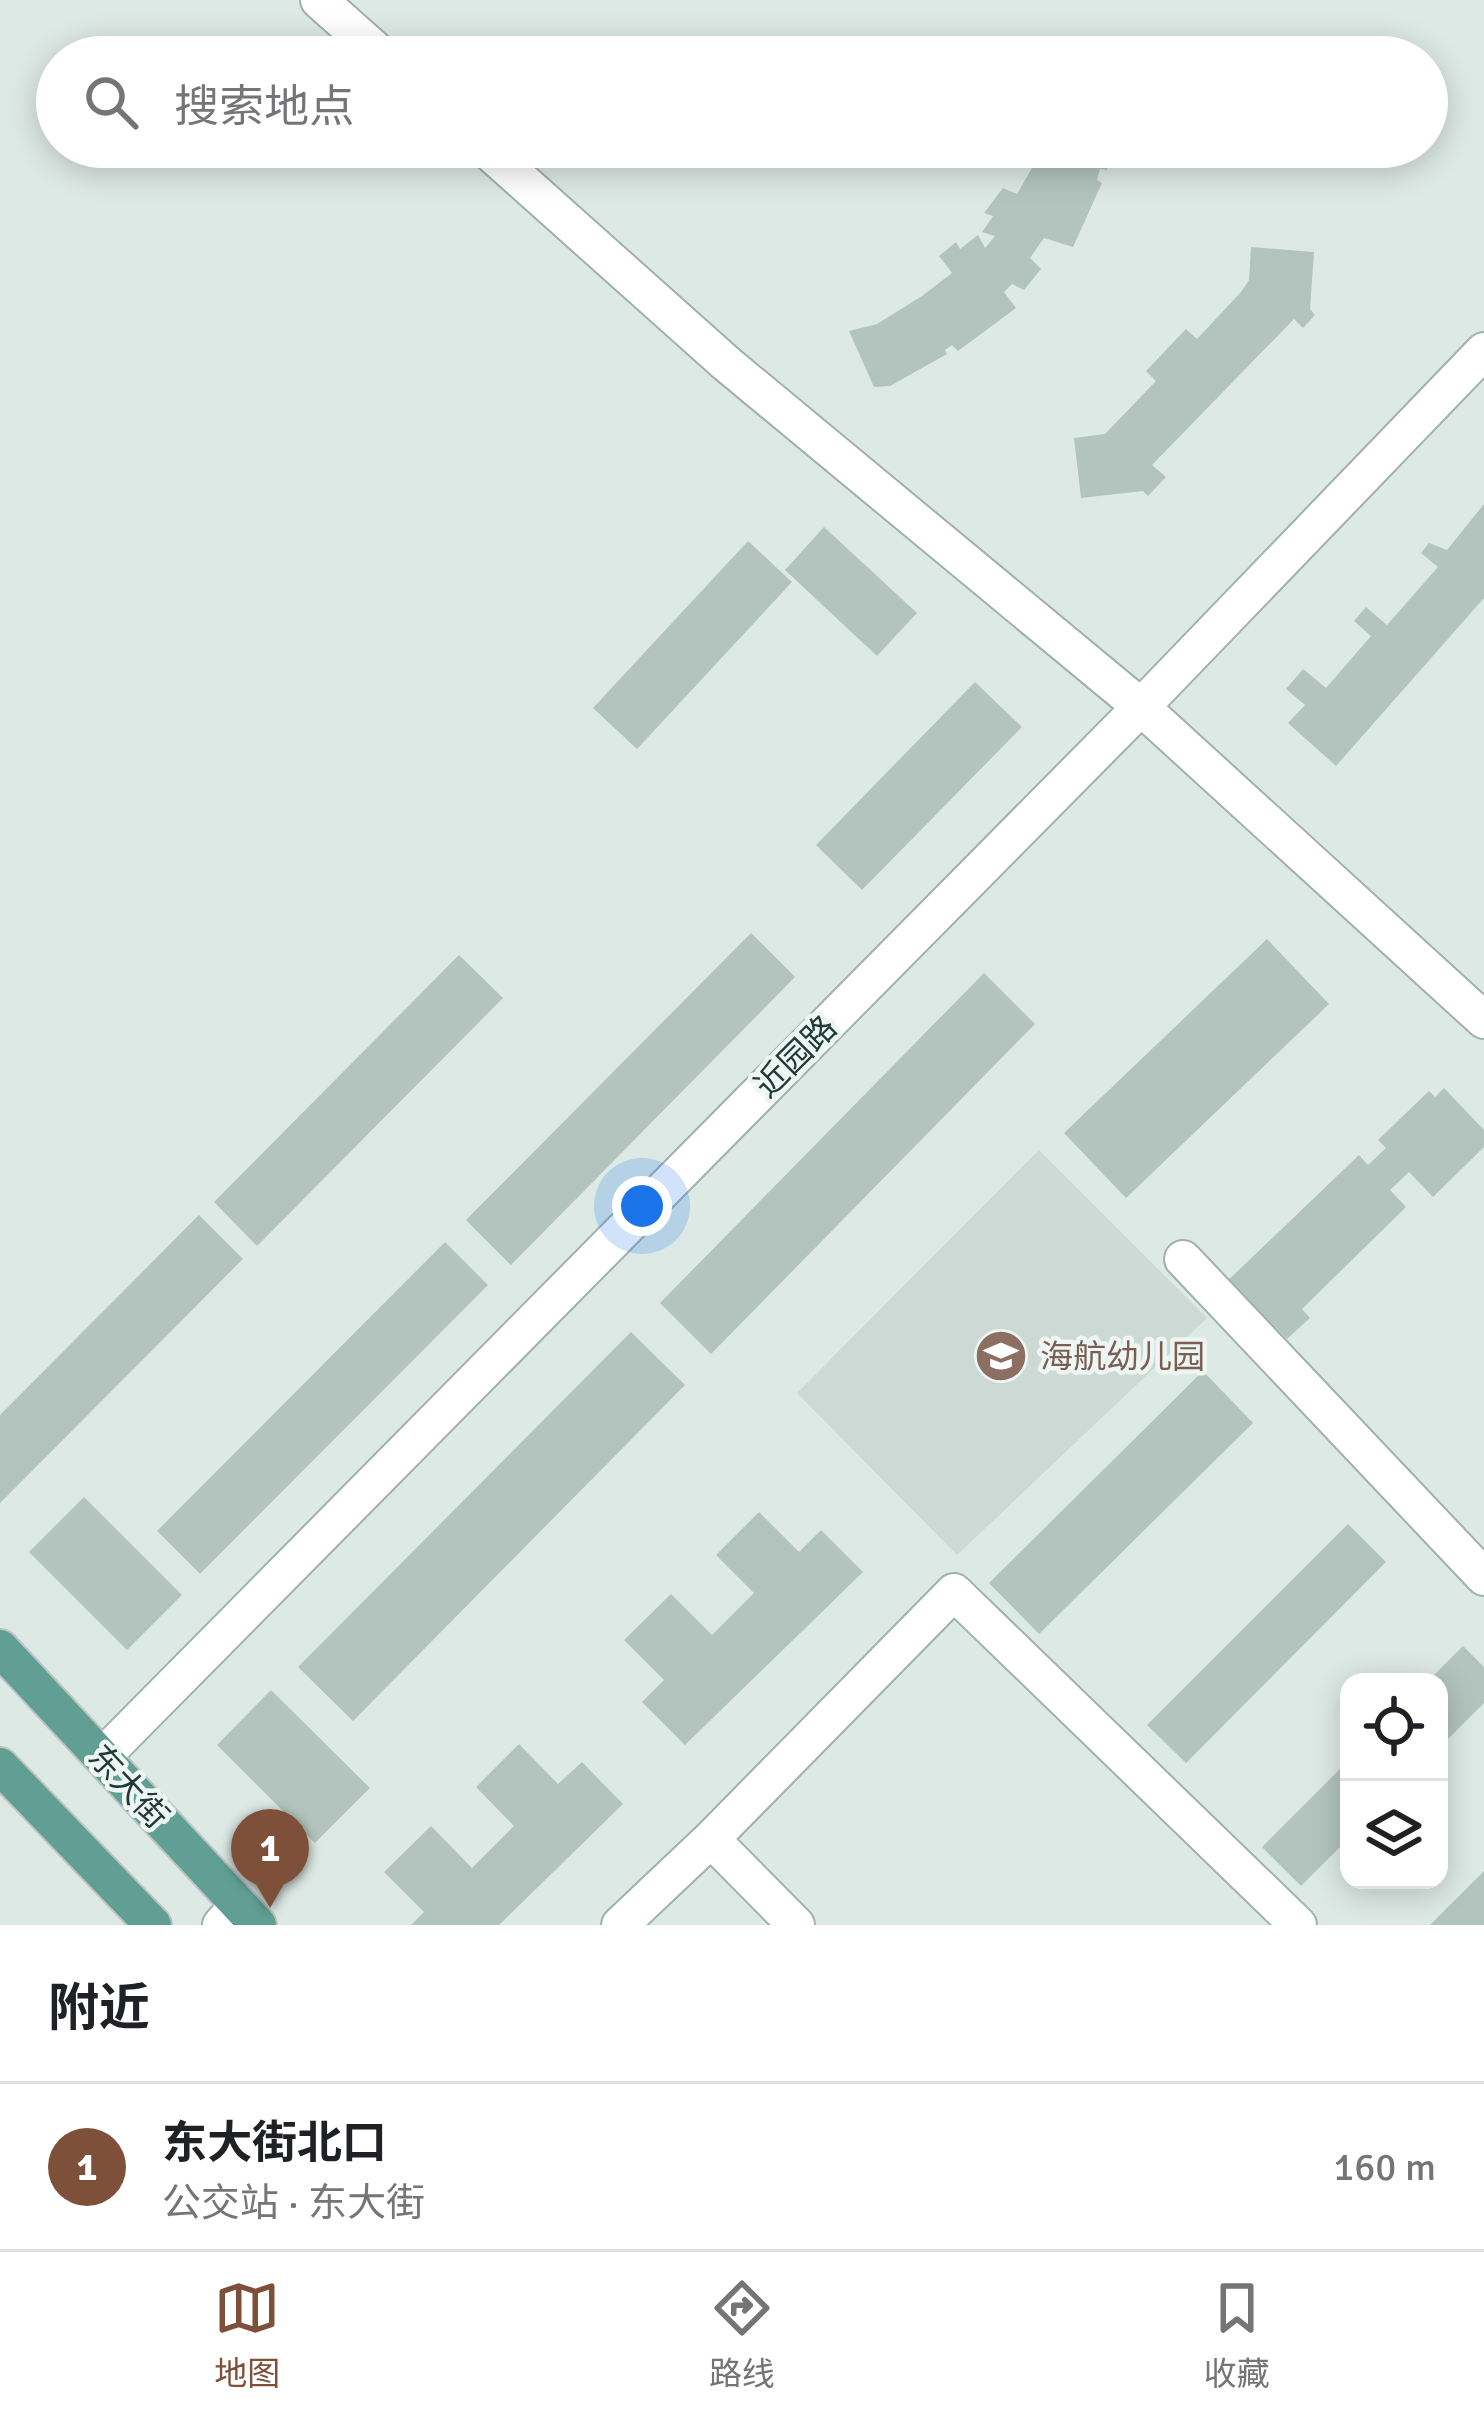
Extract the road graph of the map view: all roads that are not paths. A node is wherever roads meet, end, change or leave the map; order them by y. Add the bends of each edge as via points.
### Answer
1 (320, 0) edge
2 (360, 36) edge
3 (508, 168) edge
4 (1484, 351) edge
5 (1141, 707) junction
6 (1484, 1020) edge
7 (1183, 1259) dead end
8 (1484, 1576) edge
9 (0, 1648) edge
10 (102, 1757) junction
11 (0, 1766) edge
12 (711, 1839) junction
13 (240, 1919) edge
14 (153, 1925) edge
15 (620, 1925) edge
16 (796, 1925) edge
17 (1298, 1925) edge

1 - 2 street
3 - 5 street via 727,364
4 - 5 street, 近园路
5 - 6 street
5 - 10 street, 近园路
7 - 8 street
9 - 10 main road, 东大街
10 - 13 main road, 东大街
11 - 14 main road
12 - 15 street
12 - 16 street
12 - 17 street via 954,1592

